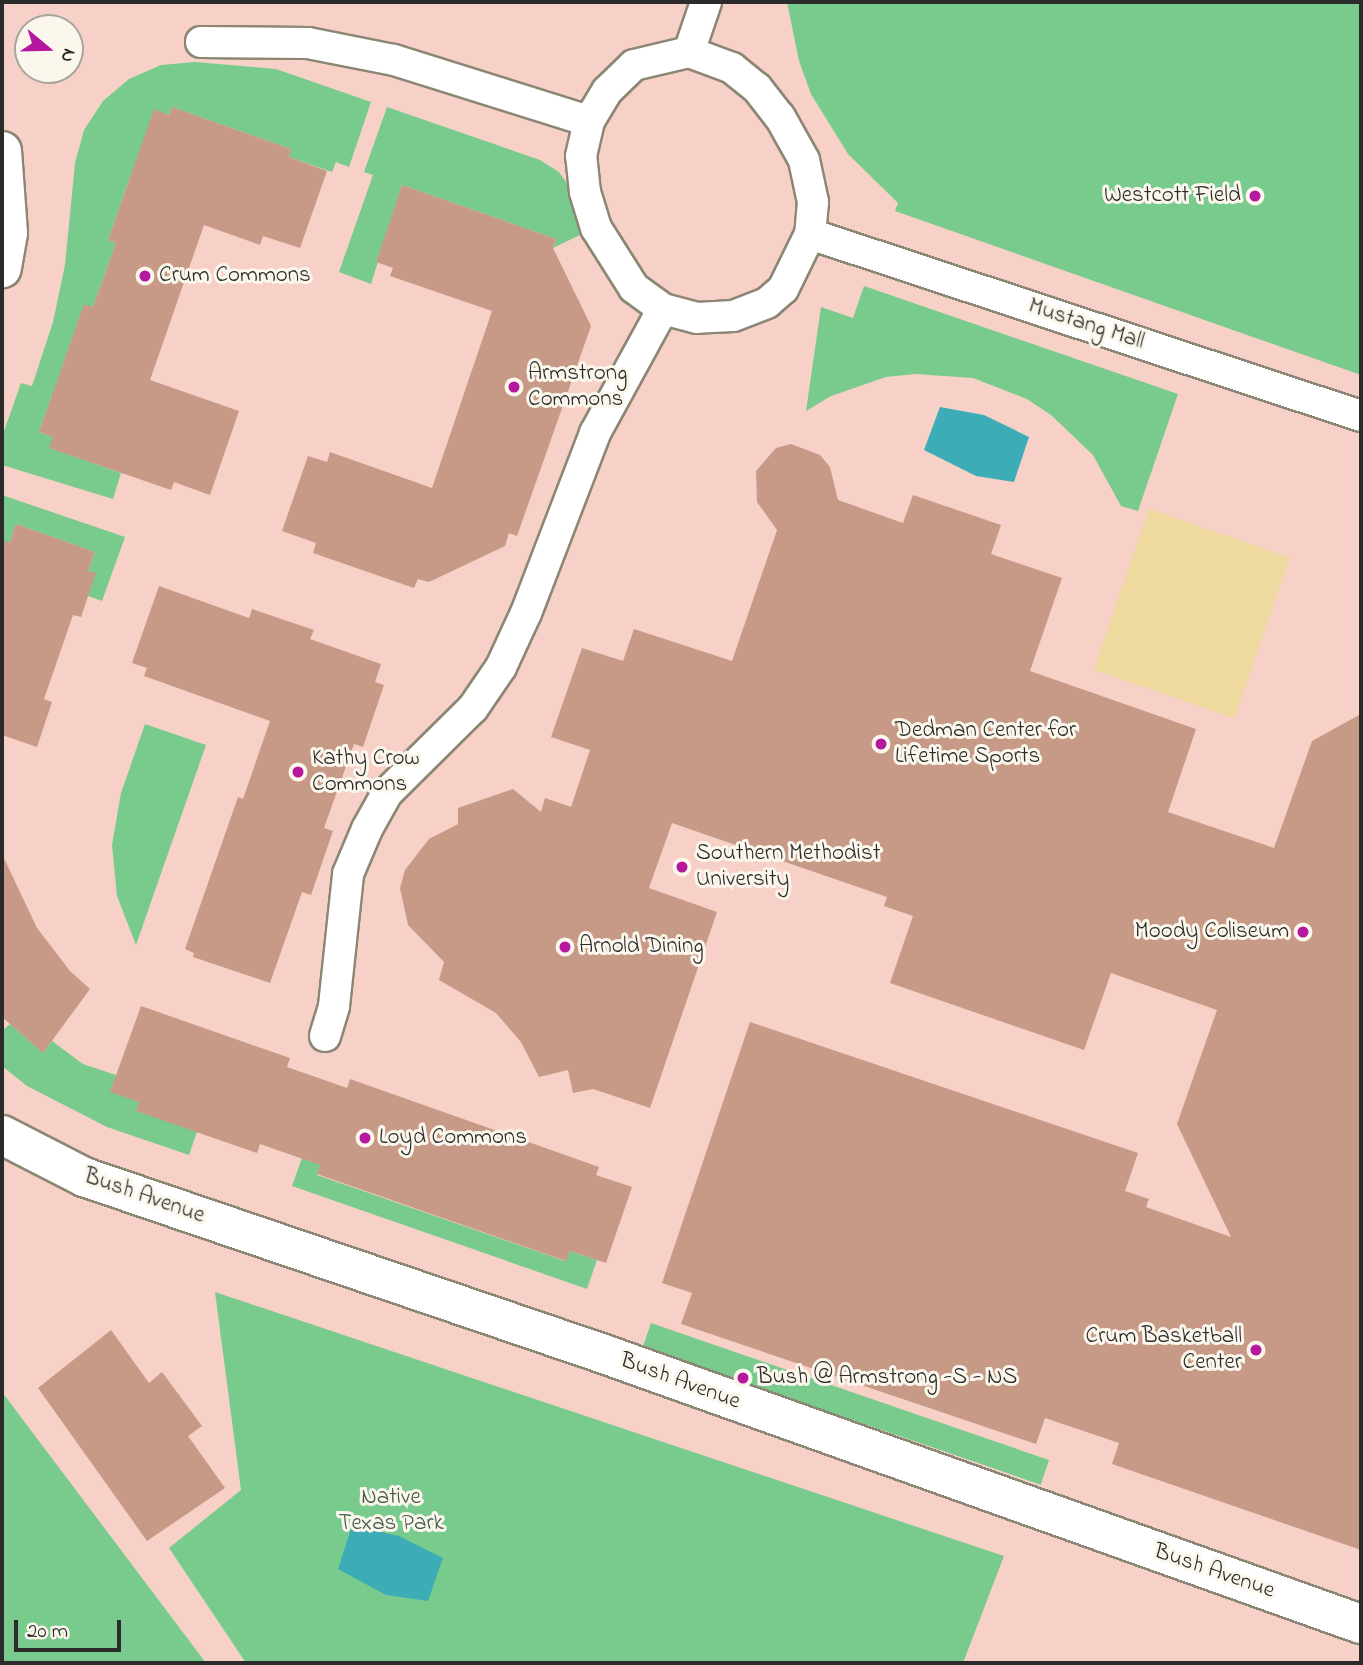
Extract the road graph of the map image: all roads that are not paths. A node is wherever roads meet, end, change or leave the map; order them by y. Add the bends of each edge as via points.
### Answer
1 (706, 2) edge
2 (201, 42) dead end
3 (689, 52) junction
4 (589, 121) junction
5 (2, 151) edge
6 (810, 233) junction
7 (2, 268) edge
8 (663, 309) junction
9 (1361, 416) edge
10 (325, 1036) dead end
11 (2, 1135) edge
12 (1361, 1624) edge

1 - 3 street
2 - 4 street via 308,43 394,60
3 - 4 street via 634,65 607,91
3 - 6 street via 732,68 757,88 780,117 804,160 813,202
4 - 8 street via 581,156 596,228 634,288
5 - 7 street via 8,233
6 - 8 street via 783,289 767,303 733,316 698,318
6 - 9 street, Mustang Mall
8 - 10 street via 595,433 501,667 473,708 387,793 367,829 348,874 334,1006
11 - 12 street, Bush Avenue via 83,1177 601,1353

